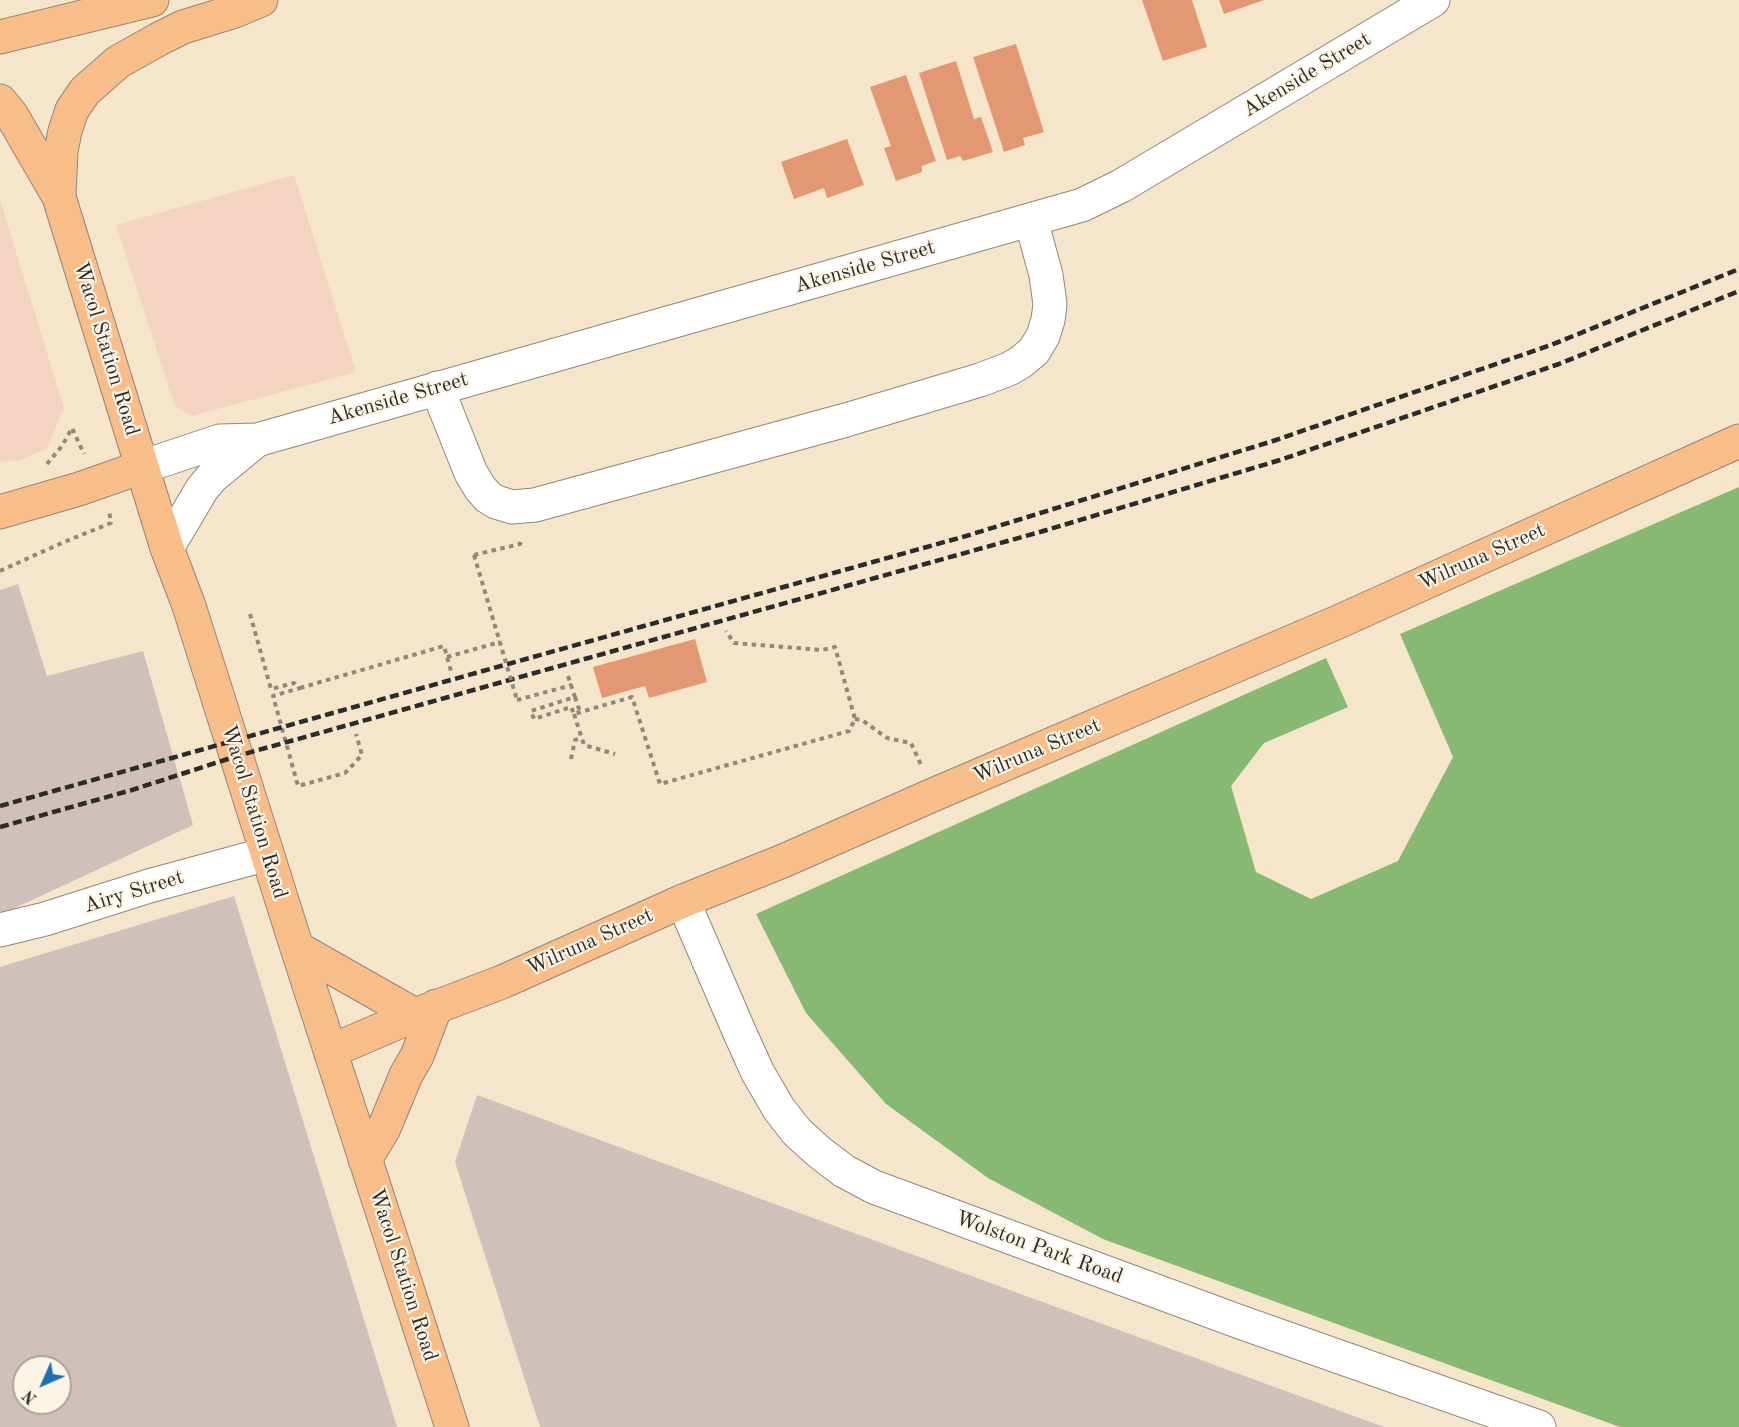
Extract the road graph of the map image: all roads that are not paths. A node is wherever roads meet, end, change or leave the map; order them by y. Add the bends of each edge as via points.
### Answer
1 (152, 0) edge
2 (261, 0) edge
3 (1433, 0) edge
4 (0, 37) edge
5 (0, 101) edge
6 (59, 197) junction
7 (1031, 220) junction
8 (437, 388) junction
9 (257, 440) junction
10 (1739, 441) edge
11 (142, 467) junction
12 (0, 512) edge
13 (167, 548) junction
14 (267, 854) junction
15 (682, 901) junction
16 (0, 930) edge
17 (297, 948) junction
18 (426, 1011) junction
19 (330, 1051) junction
20 (365, 1160) junction
21 (452, 1427) edge
22 (1539, 1427) edge

1 - 4 main road
2 - 6 main road, Wacol Station Road via 159,39 118,62 85,91 64,131
3 - 7 street, Akenside Street via 1121,186 1082,206
5 - 6 main road, Wacol Station Road
6 - 11 main road, Wacol Station Road
7 - 8 street, Akenside Street
7 - 8 street via 1050,304 1043,336 1034,351 1009,369 980,380 846,420 535,505 512,507 496,502 480,488
8 - 9 street, Akenside Street
9 - 11 street, Akenside Street via 220,441
9 - 13 street, Akenside Street via 212,477
10 - 15 main road, Wilruna Street via 1338,622
11 - 12 main road
11 - 13 main road, Wacol Station Road
13 - 14 main road, Wacol Station Road
14 - 16 street, Airy Street
14 - 17 main road, Wacol Station Road
15 - 18 main road, Wilruna Street via 502,982
15 - 22 street, Wolston Park Road via 758,1073 779,1109 797,1132 844,1171 874,1187 1240,1322
17 - 18 main road
17 - 19 main road, Wacol Station Road
18 - 19 main road, Wilruna Street
18 - 20 main road via 417,1056
19 - 20 main road, Wacol Station Road
20 - 21 main road, Wacol Station Road

